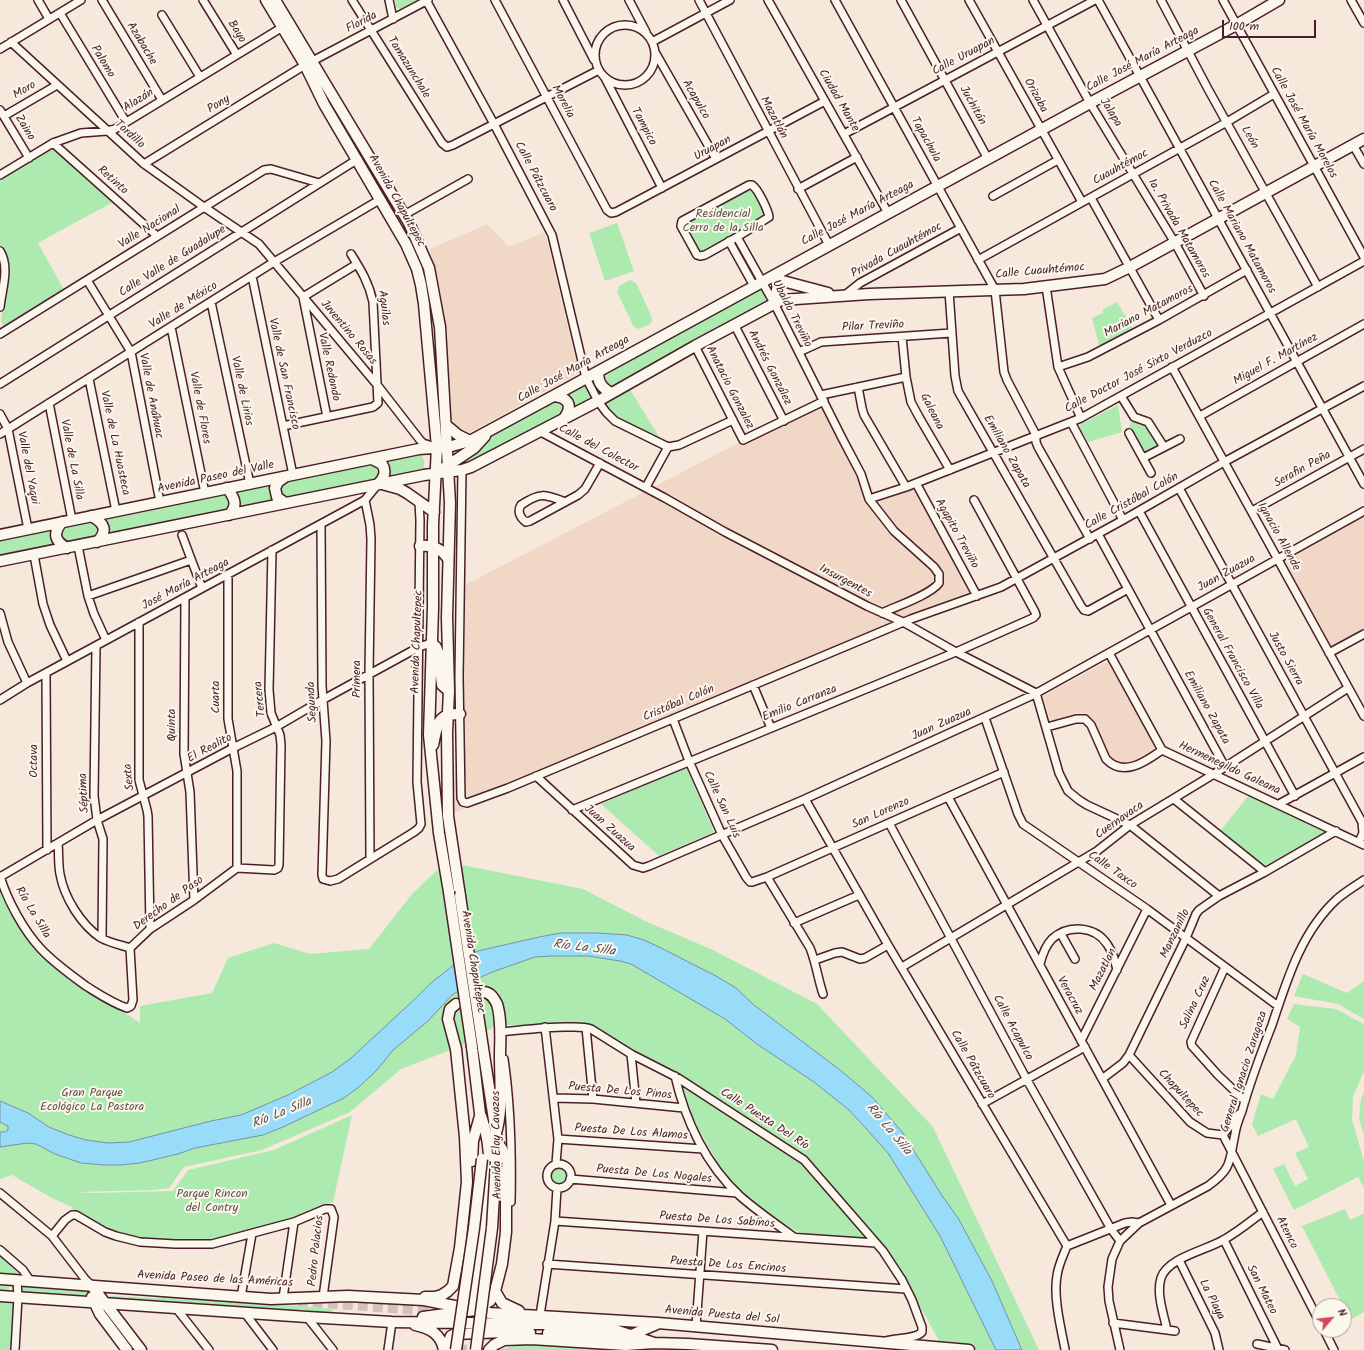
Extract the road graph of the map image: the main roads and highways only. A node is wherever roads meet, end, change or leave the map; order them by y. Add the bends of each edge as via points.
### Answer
1 (266, 0) edge
2 (275, 0) edge
3 (1279, 0) edge
4 (286, 25) junction
5 (308, 63) junction
6 (1364, 139) edge
7 (381, 199) junction
8 (406, 219) junction
9 (400, 231) junction
10 (776, 278) junction
11 (842, 295) junction
12 (774, 303) junction
13 (424, 304) junction
14 (440, 327) junction
15 (600, 371) junction
16 (611, 393) junction
17 (553, 396) junction
18 (564, 418) junction
19 (446, 425) junction
20 (488, 432) junction
21 (470, 440) junction
22 (437, 447) junction
23 (448, 447) junction
24 (372, 459) junction
25 (449, 468) junction
26 (436, 474) junction
27 (289, 476) junction
28 (379, 484) junction
29 (227, 488) junction
30 (285, 503) junction
31 (434, 512) junction
32 (228, 515) junction
33 (91, 516) junction
34 (67, 521) junction
35 (0, 535) edge
36 (96, 542) junction
37 (420, 546) road end
38 (433, 546) junction
39 (67, 548) junction
40 (448, 559) junction
41 (0, 562) edge
42 (431, 643) junction
43 (449, 691) junction
44 (460, 714) road end
45 (448, 715) junction
46 (431, 759) junction
47 (484, 992) dead end
48 (456, 1004) dead end
49 (481, 1115) junction
50 (496, 1136) junction
51 (467, 1177) junction
52 (0, 1280) edge
53 (88, 1284) junction
54 (495, 1292) junction
55 (0, 1296) edge
56 (399, 1299) junction
57 (424, 1300) junction
58 (93, 1302) junction
59 (104, 1303) junction
60 (478, 1314) junction
61 (526, 1314) junction
62 (429, 1319) junction
63 (356, 1320) junction
64 (396, 1322) junction
65 (459, 1322) junction
66 (658, 1323) junction
67 (494, 1324) junction
68 (691, 1326) junction
69 (721, 1329) junction
70 (472, 1332) junction
71 (629, 1336) junction
72 (654, 1343) junction
73 (688, 1344) junction
74 (718, 1346) junction
75 (127, 1350) edge
76 (141, 1350) edge
77 (445, 1350) edge
78 (456, 1350) edge
79 (476, 1350) edge
80 (482, 1350) edge
81 (489, 1350) edge
82 (772, 1350) edge
83 (968, 1350) edge

1 - 4 main road
2 - 4 main road
3 - 10 main road, Calle José María Arteaga via 829,245
4 - 5 main road
5 - 7 main road, Avenida Chapultepec via 324,104
5 - 8 main road, Avenida Chapultepec
6 - 11 main road, Calle Cuauhtémoc via 1105,279 1024,289
7 - 8 main road via 395,214
7 - 9 main road, Avenida Chapultepec
8 - 9 main road
8 - 14 main road, Avenida Chapultepec via 429,268
9 - 13 main road, Avenida Chapultepec via 417,269
10 - 11 main road
10 - 12 main road
10 - 15 main road, Calle José María Arteaga via 758,284
11 - 12 main road, Calle Cuauhtémoc via 784,299
12 - 16 main road, Calle Cuauhtémoc
13 - 14 main road via 429,307 434,326
13 - 22 main road, Avenida Chapultepec
14 - 19 main road, Avenida Chapultepec
15 - 16 main road via 599,380 605,390
15 - 17 main road, Calle José María Arteaga
16 - 18 main road
17 - 18 main road via 563,398 568,403 568,412
17 - 20 main road, Calle José María Arteaga
18 - 25 main road via 481,462 462,470
19 - 21 main road via 458,435
19 - 23 main road, Avenida Chapultepec
20 - 21 main road, Calle José María Arteaga
20 - 25 main road via 474,448
21 - 23 main road, Calle José María Arteaga
22 - 23 main road, Calle José María Arteaga
22 - 24 main road, Avenida Paseo del Valle
22 - 26 main road, Avenida Chapultepec
23 - 25 main road, Avenida Chapultepec
24 - 27 main road, Avenida Paseo del Valle
24 - 28 main road via 382,464 385,470 384,478
25 - 26 main road
25 - 40 main road, Avenida Chapultepec
26 - 28 main road
26 - 31 main road, Avenida Chapultepec
27 - 29 main road, Avenida Paseo del Valle
27 - 30 main road via 278,482 275,488 277,497
28 - 30 main road
28 - 31 main road via 400,489
29 - 32 main road via 235,504 234,510
29 - 33 main road, Avenida Paseo del Valle
30 - 32 main road
31 - 38 main road, Avenida Chapultepec
32 - 36 main road
33 - 34 main road, Avenida Paseo del Valle
33 - 36 main road via 100,522 103,528 102,536
34 - 35 main road, Avenida Paseo del Valle
34 - 39 main road via 56,531 60,545
36 - 39 main road
37 - 38 main road
38 - 40 main road via 441,550
38 - 42 main road, Avenida Chapultepec
39 - 41 main road
40 - 43 main road, Avenida Chapultepec
42 - 43 main road via 438,652 442,685
42 - 46 main road, Avenida Chapultepec
43 - 45 main road, Avenida Chapultepec
44 - 45 main road
45 - 46 main road via 440,721
45 - 50 main road, Avenida Chapultepec, bridge via 448,816
46 - 49 main road, Avenida Chapultepec, bridge via 439,833
47 - 50 main road via 490,994 497,1006 500,1033 500,1116
48 - 51 main road via 450,1009 448,1019 456,1049
49 - 51 main road via 473,1141 470,1172
49 - 60 main road via 487,1137 489,1169 487,1206 475,1291
49 - 65 main road, Avenida Chapultepec, bridge via 482,1158
50 - 54 main road via 506,1162 506,1232
50 - 60 main road, Avenida Chapultepec, bridge via 492,1228
51 - 56 main road via 460,1248 453,1286 448,1292 435,1297
52 - 53 main road, Avenida Paseo de las Américas
53 - 56 main road, Avenida Paseo de las Américas via 271,1299 348,1296
53 - 58 main road
53 - 59 main road
54 - 60 main road
54 - 61 main road via 502,1303
55 - 58 main road
56 - 57 main road, Avenida Paseo de las Américas
57 - 60 main road, Avenida Paseo de las Américas
57 - 62 main road via 432,1307
58 - 59 main road
58 - 75 main road
59 - 63 main road
59 - 76 main road
60 - 61 main road, Avenida Puesta del Sol
60 - 62 main road via 454,1312
60 - 67 main road
60 - 79 main road, bridge
61 - 66 main road, Avenida Puesta del Sol
62 - 63 main road via 375,1315
62 - 64 main road
62 - 65 main road
63 - 64 main road
64 - 77 main road via 433,1331 440,1338
65 - 67 main road
65 - 78 main road, Avenida Chapultepec, bridge
66 - 68 main road, Avenida Puesta del Sol
66 - 71 main road
67 - 71 main road via 543,1324 606,1329
68 - 69 main road, Avenida Puesta del Sol
68 - 73 main road via 682,1333
69 - 74 main road via 722,1342
69 - 83 main road, Avenida Puesta del Sol
70 - 71 main road
70 - 77 main road via 453,1335
70 - 80 main road
71 - 72 main road
72 - 73 main road
72 - 81 main road via 626,1345 518,1339 499,1342
73 - 74 main road
74 - 82 main road

